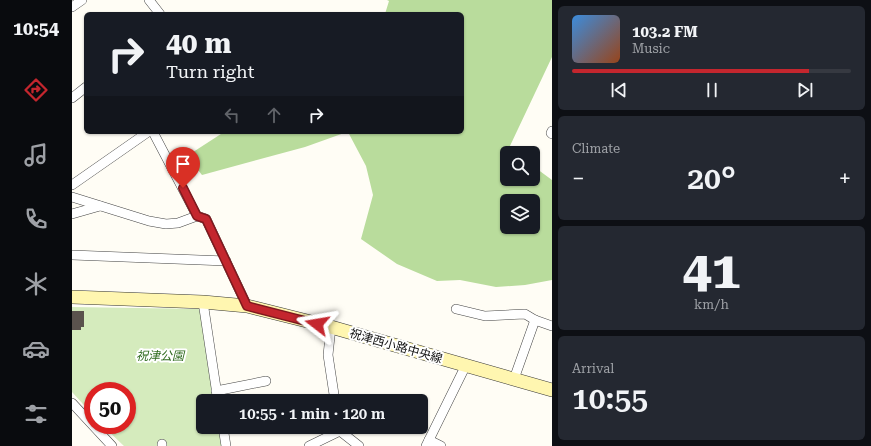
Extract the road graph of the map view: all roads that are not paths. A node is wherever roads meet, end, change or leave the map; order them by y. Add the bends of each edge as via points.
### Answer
1 (82, 0) edge
2 (149, 0) edge
3 (72, 8) edge
4 (158, 12) edge
5 (84, 89) edge
6 (72, 98) edge
7 (552, 131) edge
8 (145, 134) edge
9 (154, 134) edge
10 (552, 134) edge
11 (72, 185) edge
12 (72, 197) edge
13 (100, 206) junction
14 (72, 214) edge
15 (197, 216) junction
16 (72, 255) edge
17 (226, 261) junction
18 (72, 297) edge
19 (203, 302) junction
20 (247, 306) junction
21 (456, 309) dead end
22 (535, 320) junction
23 (552, 326) edge
24 (331, 328) junction
25 (466, 365) junction
26 (514, 379) junction
27 (266, 381) dead end
28 (552, 390) edge
29 (216, 391) junction
30 (217, 394) edge
31 (334, 394) edge
32 (72, 403) edge
33 (224, 434) edge
34 (331, 434) edge
35 (346, 434) edge
36 (427, 443) edge
37 (112, 446) edge
38 (226, 446) edge
39 (309, 446) edge
40 (359, 446) edge
41 (441, 446) edge

1 - 3 street
2 - 4 street
5 - 6 street
7 - 10 street
8 - 11 street
9 - 15 street
12 - 13 street
13 - 14 street
13 - 15 street via 166,224 178,223
15 - 17 street via 206,219
16 - 17 street
17 - 20 street
18 - 19 main road, 祝津西小路中央線
19 - 20 main road, 祝津西小路中央線
19 - 29 street
20 - 24 main road, 祝津西小路中央線
21 - 22 street via 485,316 525,314
22 - 23 street
22 - 26 street
24 - 25 main road, 祝津西小路中央線
24 - 31 street via 328,355
25 - 26 main road, 祝津西小路中央線
25 - 36 street
26 - 28 main road, 祝津西小路中央線
27 - 29 street
29 - 30 street
32 - 37 street
33 - 38 street
34 - 39 street
35 - 40 street
36 - 41 street

